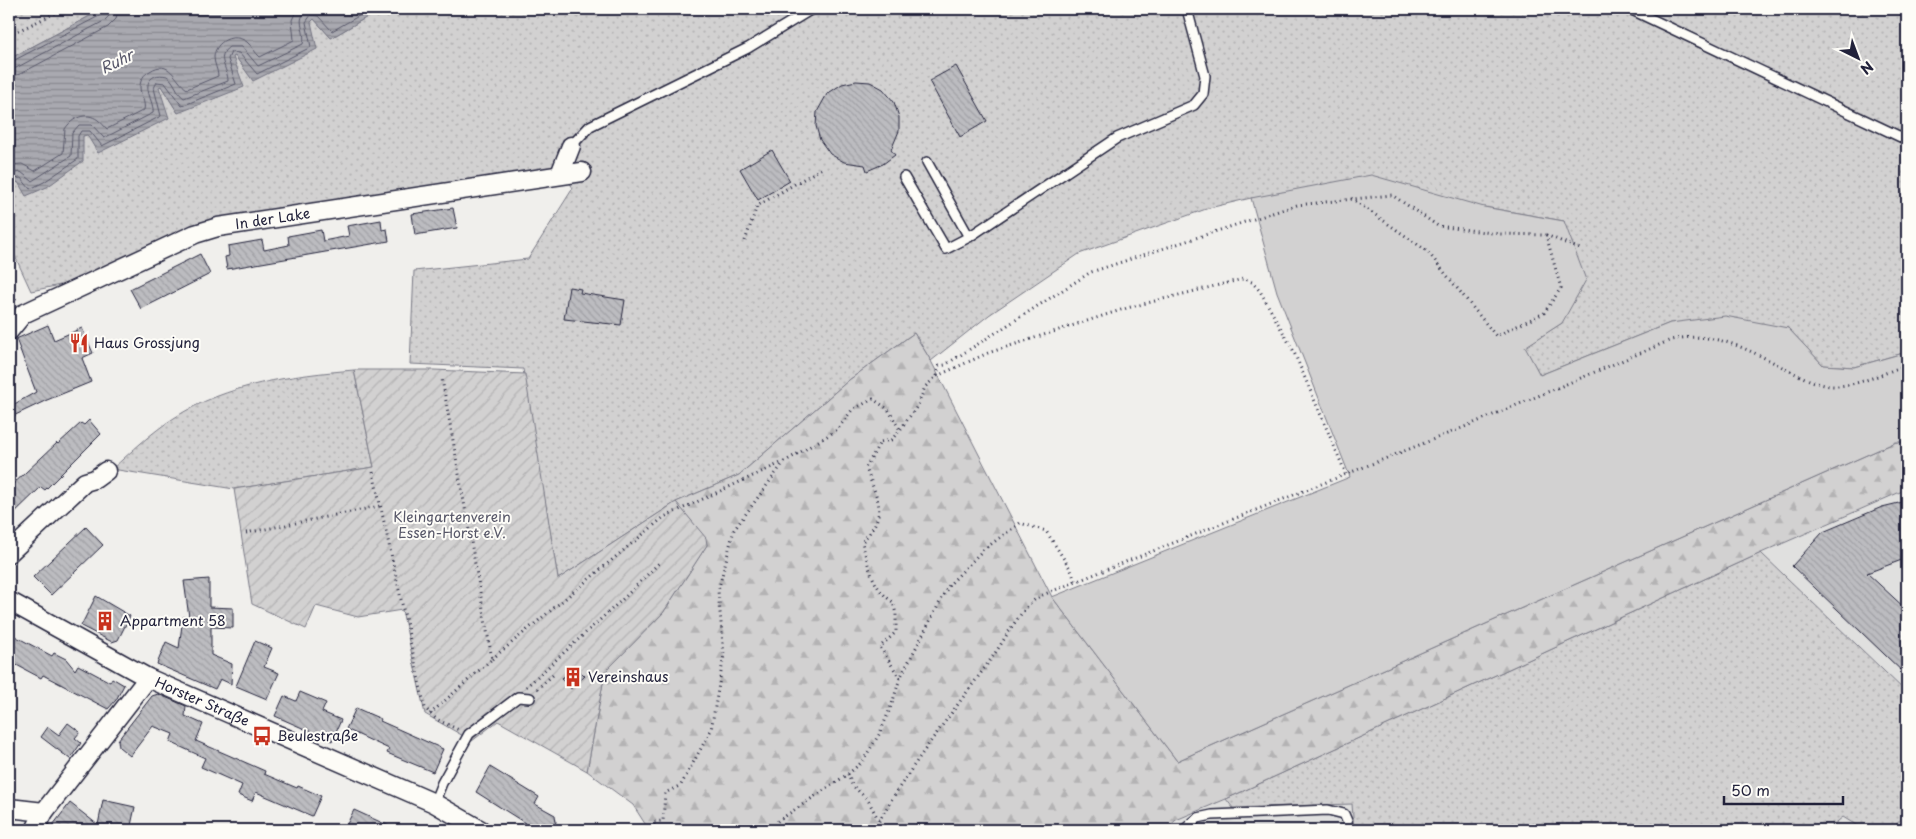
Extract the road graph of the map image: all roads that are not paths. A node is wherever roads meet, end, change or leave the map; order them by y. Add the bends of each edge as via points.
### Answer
1 (812, 9) edge
2 (1187, 9) edge
3 (1630, 9) edge
4 (1907, 140) edge
5 (571, 146) joint
6 (927, 162) dead end
7 (582, 172) dead end
8 (560, 174) junction
9 (904, 177) dead end
10 (970, 237) junction
11 (9, 331) edge
12 (106, 470) dead end
13 (9, 553) edge
14 (9, 601) edge
15 (148, 678) junction
16 (525, 697) road end
17 (434, 802) junction
18 (9, 808) edge
19 (44, 812) junction
20 (472, 828) edge
21 (35, 830) edge
22 (1184, 830) edge
23 (1347, 830) edge

1 - 5 lane via 748,48 590,126
2 - 10 lane via 1205,76 1203,94 1194,105 1118,138
3 - 4 lane
5 - 8 street
6 - 10 lane
7 - 8 street, In der Lake
8 - 11 street, In der Lake via 218,227 195,234 23,314
9 - 10 lane via 946,250
12 - 13 street via 95,480 85,482
14 - 15 street, Horster Straße
15 - 17 street, Horster Straße
15 - 19 street
16 - 17 lane via 469,734
17 - 20 street, Horster Straße
18 - 19 street
19 - 21 street
22 - 23 lane via 1198,818 1212,815 1328,810 1344,814

